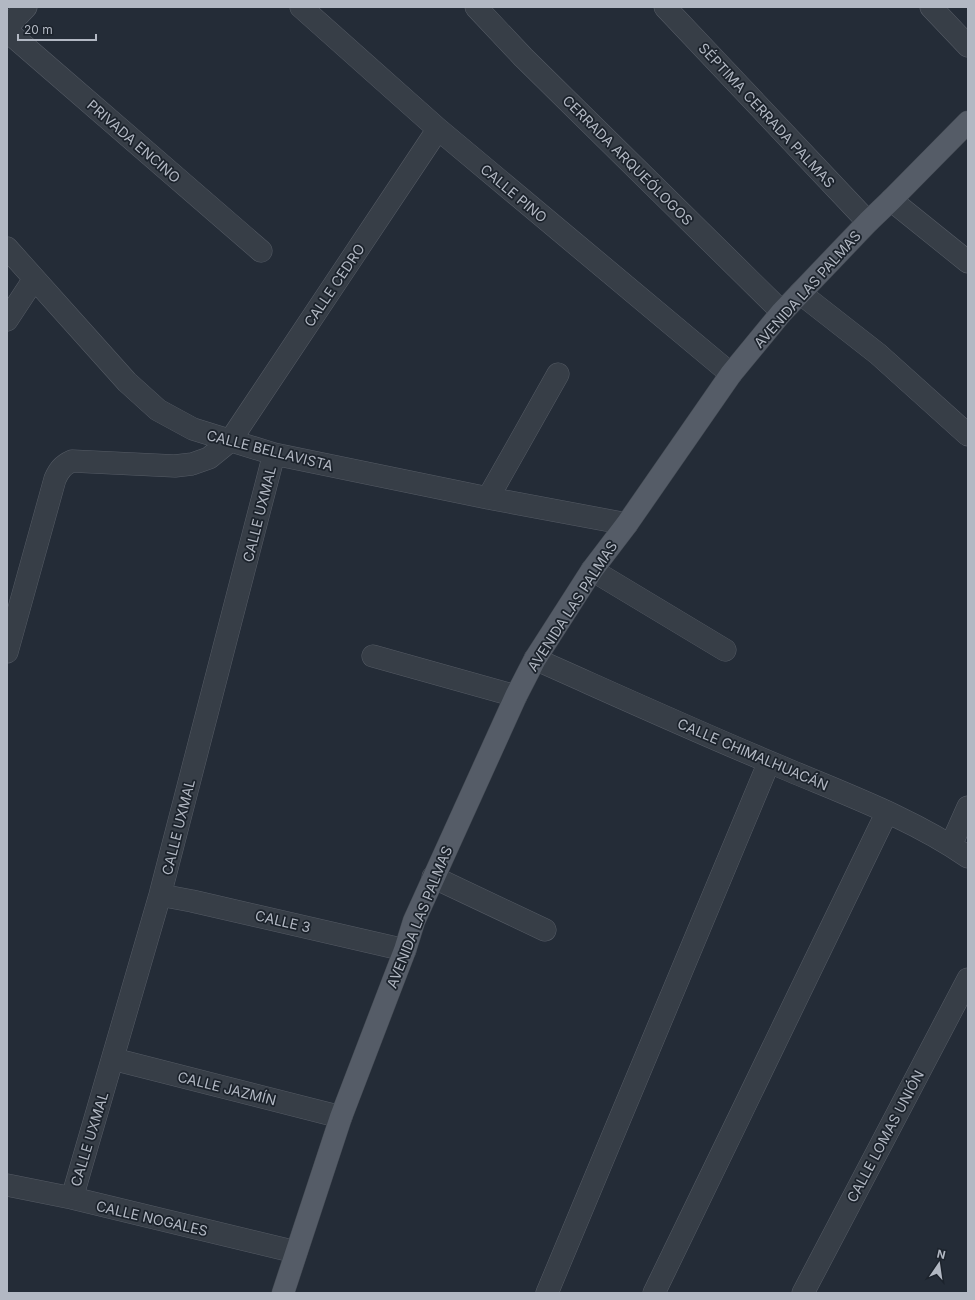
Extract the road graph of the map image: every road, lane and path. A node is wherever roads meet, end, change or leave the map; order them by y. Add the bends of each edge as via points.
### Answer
1 (301, 7) edge
2 (476, 7) edge
3 (665, 7) edge
4 (931, 7) edge
5 (14, 17) edge
6 (968, 46) edge
7 (968, 122) edge
8 (438, 129) junction
9 (891, 200) junction
10 (868, 222) junction
11 (7, 248) edge
12 (261, 251) dead end
13 (968, 262) edge
14 (34, 279) junction
15 (800, 293) junction
16 (782, 312) junction
17 (7, 320) edge
18 (558, 374) dead end
19 (731, 374) junction
20 (968, 435) edge
21 (230, 442) junction
22 (274, 454) junction
23 (488, 498) junction
24 (627, 524) junction
25 (592, 570) junction
26 (725, 650) dead end
27 (7, 652) edge
28 (373, 656) dead end
29 (535, 659) junction
30 (516, 696) junction
31 (769, 762) junction
32 (968, 807) edge
33 (887, 812) junction
34 (960, 851) edge
35 (433, 877) junction
36 (160, 895) junction
37 (545, 930) dead end
38 (405, 950) junction
39 (968, 979) edge
40 (113, 1059) junction
41 (341, 1117) junction
42 (7, 1185) edge
43 (72, 1198) junction
44 (296, 1252) junction
45 (283, 1293) edge
46 (547, 1293) edge
47 (654, 1293) edge
48 (803, 1293) edge

1 - 8 street, CALLE PINO
2 - 16 street, CERRADA ARQUEÓLOGOS via 523,57
3 - 10 street, SÉPTIMA CERRADA PALMAS
4 - 6 street
5 - 12 street, PRIVADA ENCINO
7 - 9 main road, AVENIDA LAS PALMAS
8 - 19 street, CALLE PINO
8 - 21 street, CALLE CEDRO
9 - 10 main road, AVENIDA LAS PALMAS
9 - 13 street
10 - 15 main road, AVENIDA LAS PALMAS
11 - 14 street, CALLE BELLAVISTA
14 - 17 street
14 - 21 street, CALLE BELLAVISTA via 127,382 158,410 193,429
15 - 16 main road, AVENIDA LAS PALMAS
15 - 20 street via 878,354
16 - 19 main road, AVENIDA LAS PALMAS
18 - 23 street
19 - 24 main road, AVENIDA LAS PALMAS
21 - 22 street, CALLE BELLAVISTA
21 - 27 street, CALLE CEDRO via 209,458 186,465 79,461 65,464 55,479
22 - 23 street, CALLE BELLAVISTA
22 - 36 street, CALLE UXMAL
23 - 24 street, CALLE BELLAVISTA
24 - 25 main road, AVENIDA LAS PALMAS
25 - 26 street
25 - 29 main road, AVENIDA LAS PALMAS
28 - 30 street
29 - 30 main road, AVENIDA LAS PALMAS
29 - 31 street, CALLE CHIMALHUACÁN
30 - 35 main road, AVENIDA LAS PALMAS
31 - 33 street, CALLE CHIMALHUACÁN
31 - 46 street
32 - 34 street
33 - 34 street, CALLE CHIMALHUACÁN
33 - 47 street
35 - 37 street
35 - 38 main road, AVENIDA LAS PALMAS
36 - 38 street, CALLE 3
36 - 40 street, CALLE UXMAL
38 - 41 main road, AVENIDA LAS PALMAS
39 - 48 street, CALLE LOMAS UNIÓN
40 - 41 street, CALLE JAZMÍN
40 - 43 street, CALLE UXMAL
41 - 44 main road, AVENIDA LAS PALMAS
42 - 43 street, CALLE NOGALES
43 - 44 street, CALLE NOGALES
44 - 45 main road, AVENIDA LAS PALMAS

